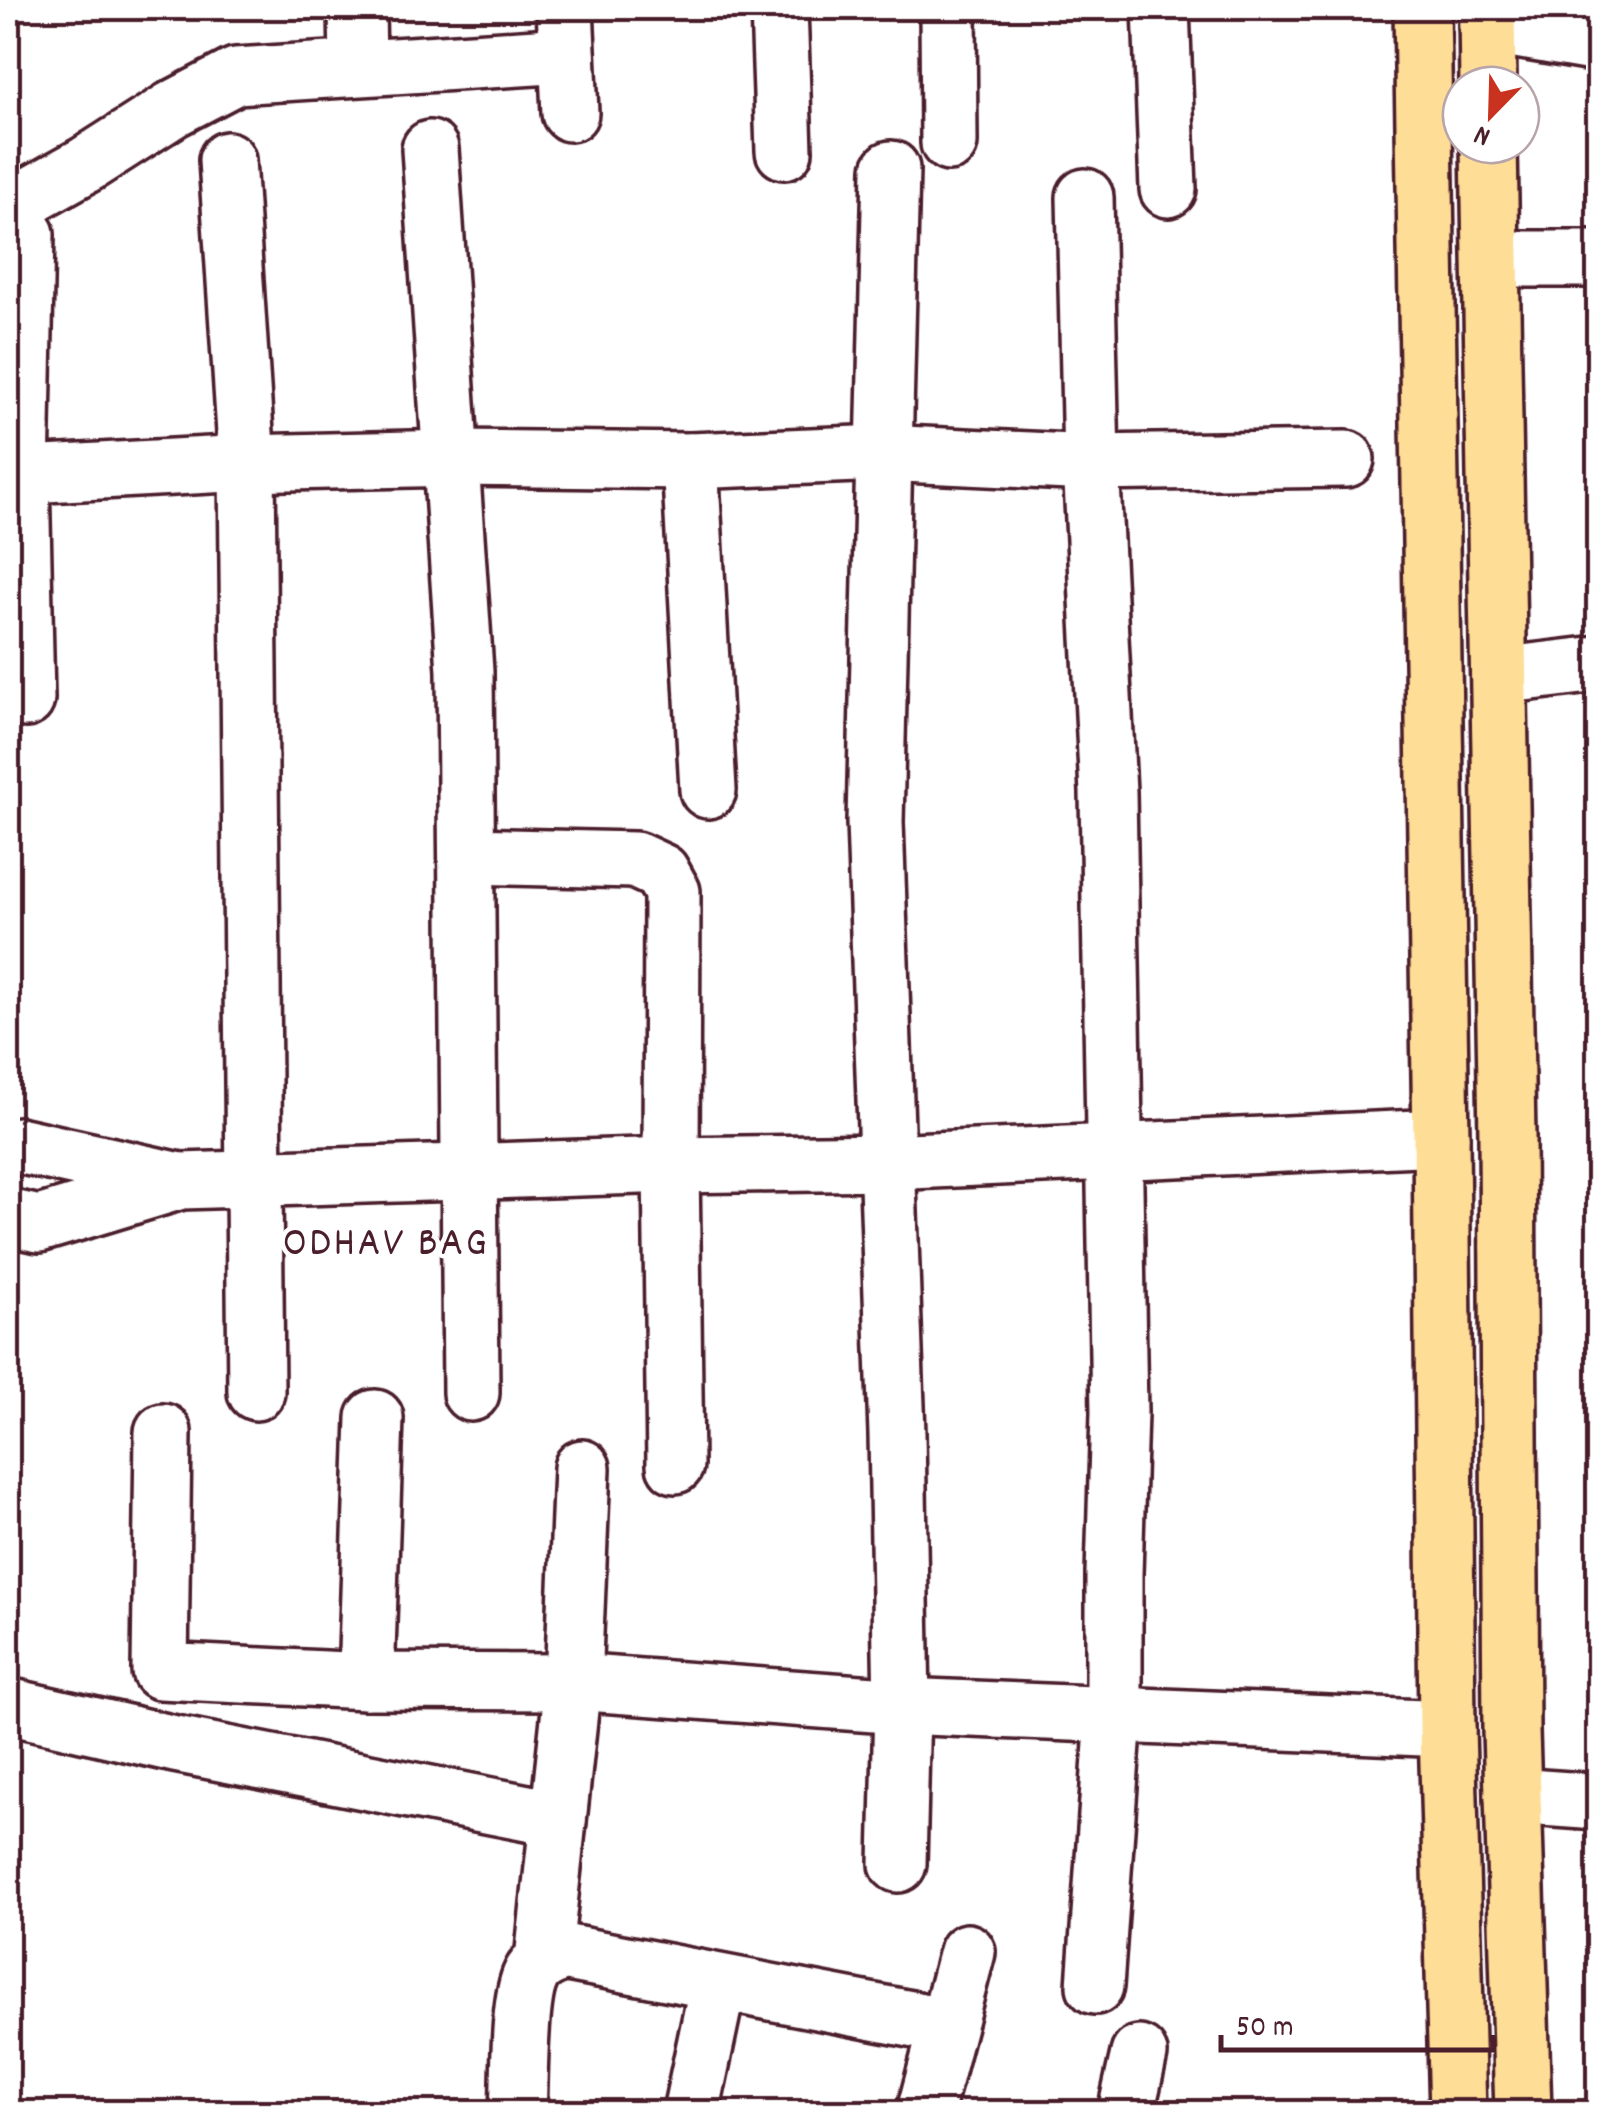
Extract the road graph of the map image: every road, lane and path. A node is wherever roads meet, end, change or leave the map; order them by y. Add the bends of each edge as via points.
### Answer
1 (357, 8) edge
2 (779, 8) edge
3 (948, 8) edge
4 (1161, 8) edge
5 (1422, 8) edge
6 (1487, 16) edge
7 (566, 31) edge
8 (1598, 44) edge
9 (1488, 65) edge
10 (358, 66) junction
11 (570, 114) dead end
12 (949, 143) dead end
13 (430, 149) dead end
14 (784, 151) dead end
15 (227, 160) dead end
16 (1490, 165) edge
17 (891, 169) dead end
18 (1168, 189) dead end
19 (1084, 197) dead end
20 (17, 221) edge
21 (1492, 259) junction
22 (1598, 260) edge
23 (882, 454) junction
24 (453, 458) junction
25 (1346, 459) dead end
26 (690, 460) junction
27 (247, 463) junction
28 (1091, 463) junction
29 (14, 476) edge
30 (1598, 664) edge
31 (1499, 676) junction
32 (26, 698) dead end
33 (708, 790) dead end
34 (468, 856) junction
35 (1441, 1137) junction
36 (8, 1149) edge
37 (1112, 1150) junction
38 (888, 1162) junction
39 (671, 1165) junction
40 (472, 1171) junction
41 (254, 1178) junction
42 (181, 1181) junction
43 (8, 1217) edge
44 (256, 1392) dead end
45 (471, 1393) dead end
46 (374, 1418) dead end
47 (162, 1432) dead end
48 (675, 1465) dead end
49 (582, 1468) dead end
50 (366, 1681) junction
51 (573, 1682) junction
52 (8, 1706) edge
53 (902, 1706) junction
54 (1114, 1716) junction
55 (1447, 1730) junction
56 (1513, 1796) junction
57 (1598, 1802) edge
58 (558, 1819) junction
59 (898, 1864) dead end
60 (967, 1952) dead end
61 (543, 1960) junction
62 (718, 1984) junction
63 (1095, 1986) dead end
64 (947, 2026) junction
65 (1139, 2054) dead end
66 (518, 2112) edge
67 (691, 2112) edge
68 (925, 2112) edge
69 (1126, 2112) edge
70 (1458, 2112) edge
71 (1523, 2112) edge

1 - 10 street
2 - 14 street
3 - 12 street
4 - 18 street
5 - 35 main road
6 - 8 street
6 - 9 main road
7 - 10 street
7 - 11 street
10 - 20 street via 236,76 24,201
13 - 24 street
15 - 27 street
16 - 21 main road
17 - 23 street
19 - 28 street
20 - 29 street
21 - 22 street
21 - 31 main road
23 - 26 street
23 - 28 street
23 - 38 street via 876,822
24 - 26 street
24 - 27 street
24 - 34 street
25 - 28 street
26 - 33 street
27 - 29 street
27 - 41 street
28 - 37 street via 1108,792
29 - 32 street
30 - 31 street
31 - 56 main road
34 - 39 street via 601,857 635,860 660,872 672,892
34 - 40 street
35 - 37 street
35 - 55 main road
36 - 42 street via 18,1144
37 - 38 street
37 - 54 street via 1119,1414
38 - 39 street
38 - 53 street
39 - 40 street
39 - 48 street
40 - 41 street
40 - 45 street
41 - 42 street
41 - 44 street
42 - 43 street via 39,1224
46 - 50 street
47 - 50 street via 160,1671
49 - 51 street
50 - 51 street
51 - 53 street
51 - 58 street
52 - 58 street
53 - 54 street
53 - 59 street
54 - 55 street
54 - 63 street
55 - 70 main road
56 - 57 street
56 - 71 main road
58 - 61 street
60 - 64 street
61 - 62 street via 563,1952
61 - 66 street via 530,1976 524,2006
62 - 64 street
62 - 67 street
64 - 68 street
65 - 69 street

